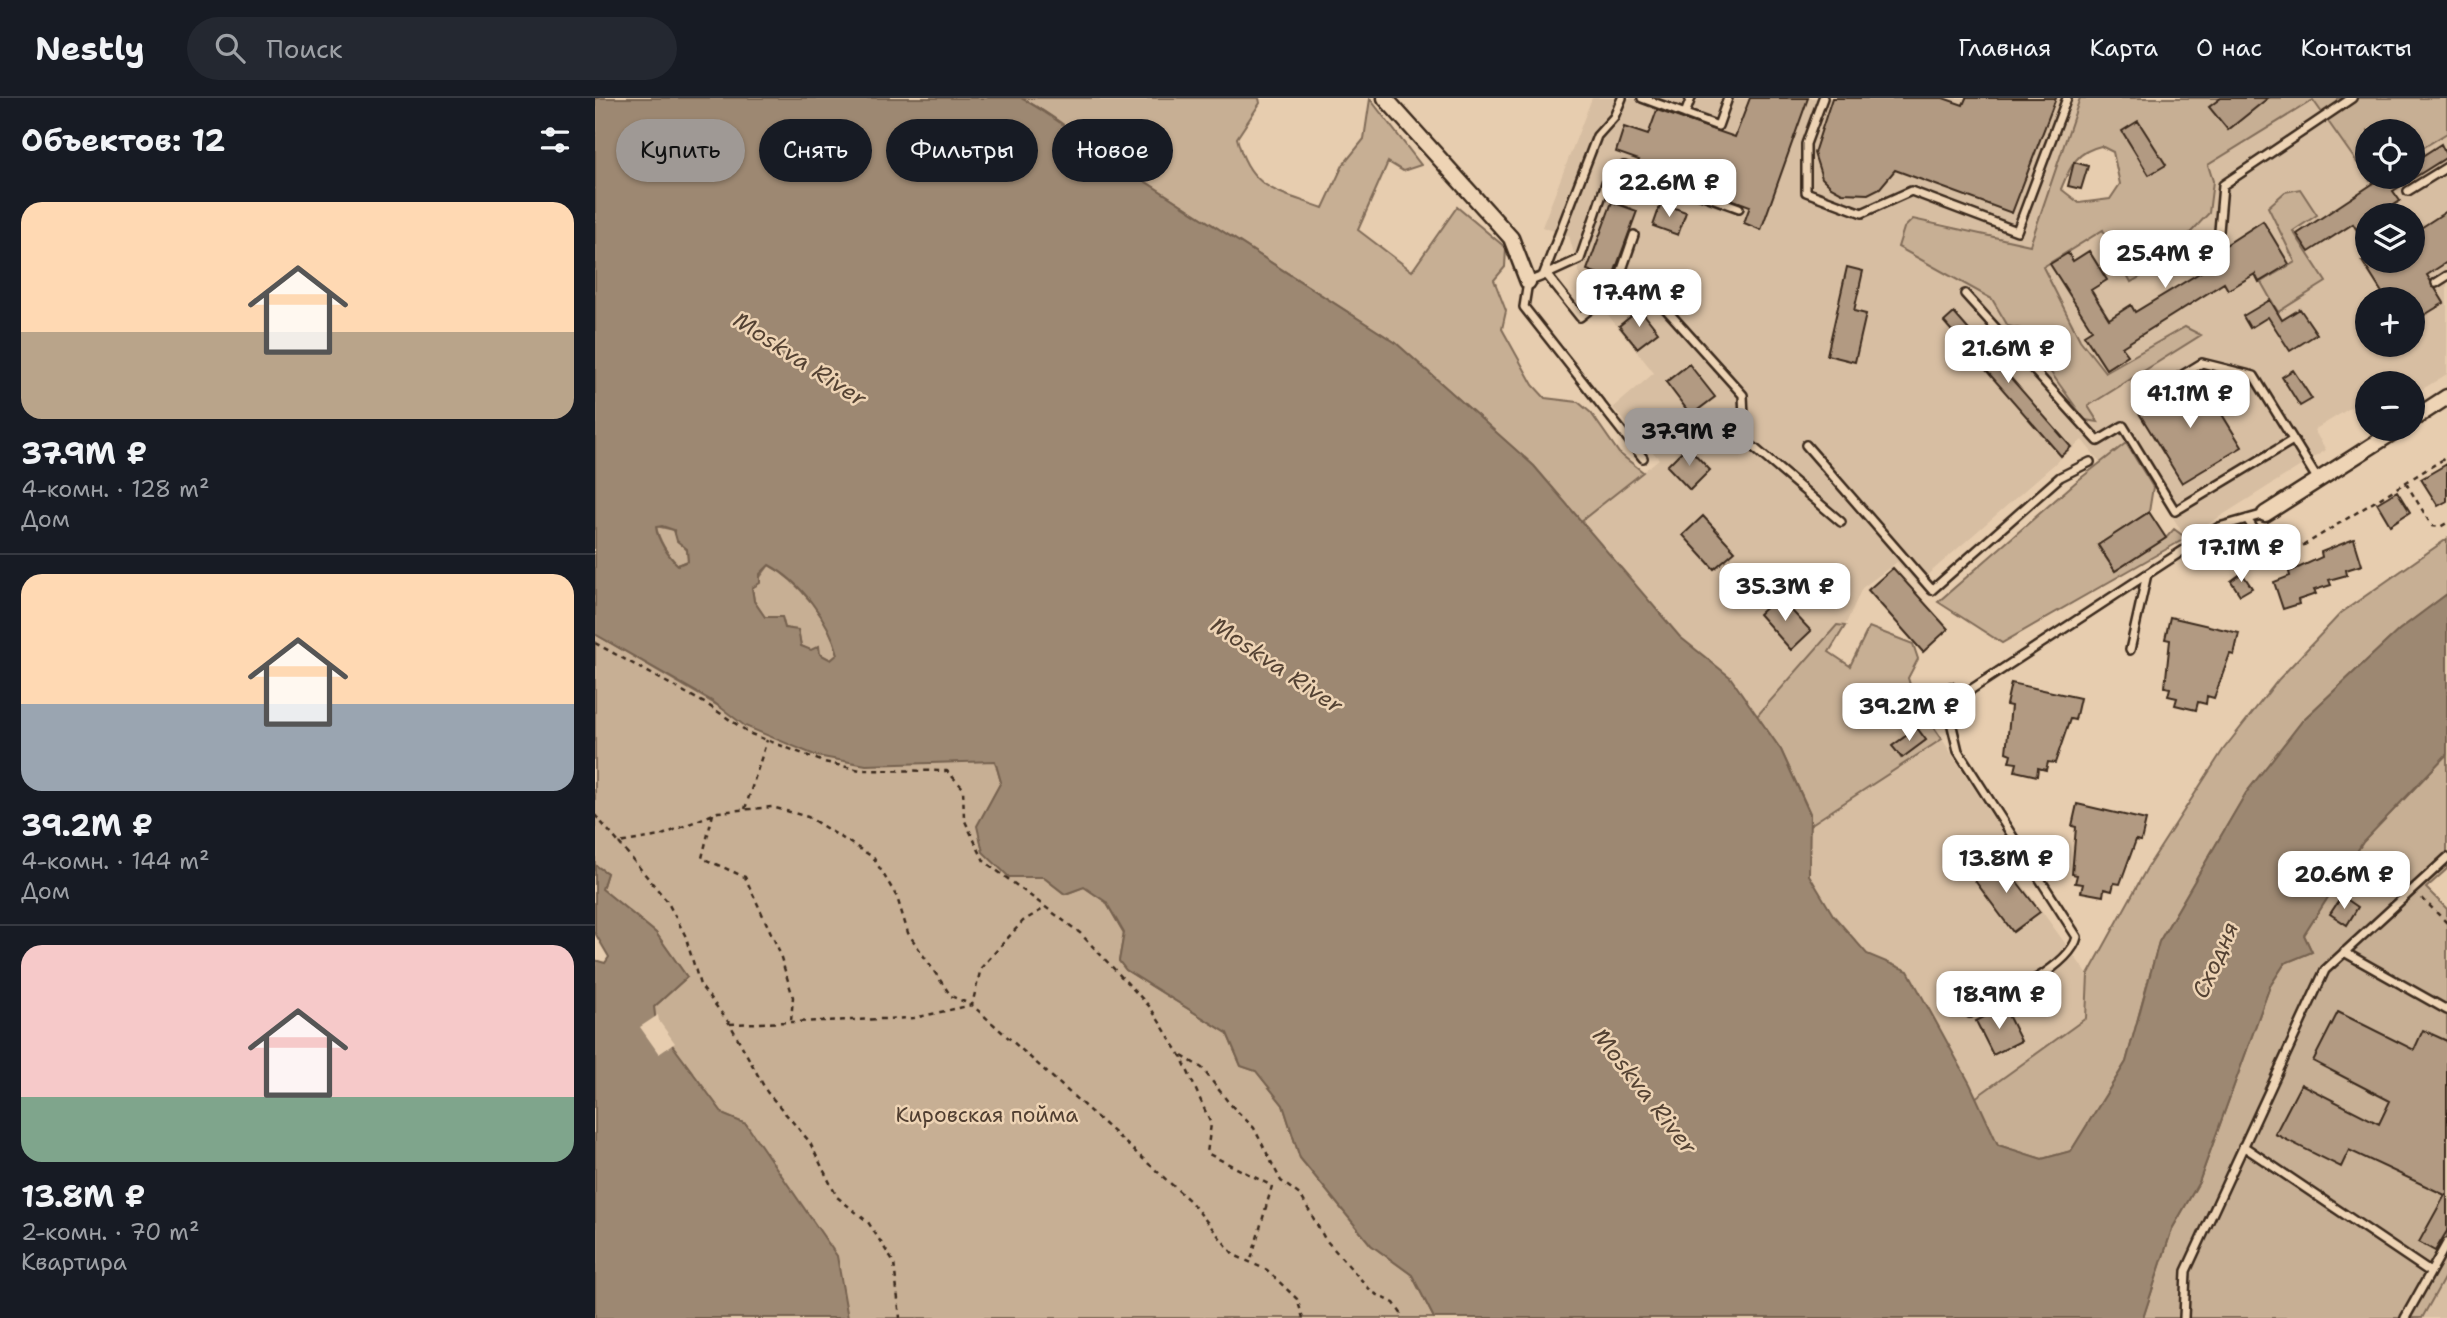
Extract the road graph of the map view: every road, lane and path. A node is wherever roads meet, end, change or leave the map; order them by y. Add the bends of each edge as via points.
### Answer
1 (1385, 98) edge
2 (1622, 98) edge
3 (1642, 98) edge
4 (1691, 98) edge
5 (1728, 98) edge
6 (1823, 98) edge
7 (2067, 98) edge
8 (2352, 98) edge
9 (1685, 114) junction
10 (2447, 167) edge
11 (2408, 191) dead end
12 (1739, 208) dead end
13 (2219, 231) dead end
14 (1634, 235) dead end
15 (1544, 275) junction
16 (2447, 276) edge
17 (1528, 282) junction
18 (2436, 283) dead end
19 (1615, 290) junction
20 (1965, 294) dead end
21 (2148, 396) dead end
22 (2447, 397) edge
23 (2425, 411) edge
24 (2293, 440) junction
25 (2379, 441) edge
26 (1806, 445) dead end
27 (2447, 457) edge
28 (1643, 458) dead end
29 (2090, 462) dead end
30 (2318, 480) junction
31 (2406, 483) junction
32 (2265, 514) joint
33 (2247, 519) junction
34 (1842, 522) dead end
35 (2447, 523) edge
36 (2265, 546) joint
37 (2147, 574) junction
38 (595, 643) edge
39 (2130, 650) dead end
40 (1951, 687) dead end
41 (1955, 700) junction
42 (767, 740) junction
43 (745, 809) junction
44 (713, 814) junction
45 (595, 815) edge
46 (619, 843) junction
47 (2447, 859) edge
48 (2412, 888) junction
49 (1046, 908) junction
50 (2447, 923) edge
51 (2344, 952) junction
52 (972, 1005) junction
53 (2447, 1010) edge
54 (1970, 1013) dead end
55 (791, 1021) junction
56 (730, 1024) junction
57 (1181, 1056) junction
58 (2243, 1146) junction
59 (2447, 1243) edge
60 (1251, 1263) junction
61 (2430, 1272) junction
62 (900, 1318) edge
63 (1303, 1318) edge
64 (1404, 1318) edge
65 (2184, 1318) edge
66 (2405, 1318) edge

1 - 17 street via 1511,238
2 - 15 lane via 1614,117 1597,136
3 - 9 lane
4 - 9 lane
5 - 9 lane via 1718,126
6 - 7 lane via 1806,144 1806,192 1862,213 1911,191 2017,230
8 - 13 lane via 2223,185
10 - 11 lane
12 - 15 lane via 1624,166 1607,180 1580,259
14 - 19 lane
15 - 17 lane
15 - 19 lane via 1580,317
16 - 18 lane
17 - 28 lane via 1524,307
19 - 34 lane via 1654,296 1743,395 1745,440
20 - 24 lane via 2098,441 2123,426 2175,512
21 - 24 lane via 2202,363 2254,376
22 - 23 street
24 - 30 lane
25 - 30 street
26 - 29 lane via 1932,590 2060,477
27 - 31 path
30 - 32 street
31 - 35 path via 2432,526
31 - 36 path via 2301,547 2272,554
32 - 33 lane
33 - 36 lane
33 - 37 lane via 2219,527
37 - 39 lane
37 - 41 lane
38 - 42 path
40 - 41 lane
41 - 54 lane via 1951,722 1958,751 2077,937 2070,950 2031,981
42 - 43 path
42 - 49 path via 860,771 947,771 963,788 964,819 984,861
43 - 44 path
43 - 52 path via 772,807 808,817 873,857 897,897 908,933 951,996
44 - 46 path via 660,836
44 - 55 path via 702,858 745,877 778,948 793,997
45 - 46 path
46 - 56 path via 667,901 685,935 700,985
47 - 48 lane
48 - 50 path
48 - 51 lane
49 - 52 path via 1023,921 981,968
49 - 57 path via 1080,933 1150,1007
51 - 53 lane
51 - 58 lane via 2325,970
52 - 55 path via 914,1018
52 - 60 path via 1190,1201 1234,1255
55 - 56 path
56 - 62 path via 767,1092 809,1141 837,1196 868,1222 894,1263
57 - 60 path via 1211,1124 1207,1153 1272,1186
57 - 64 path via 1202,1068 1254,1128 1281,1181 1301,1196 1325,1239 1372,1292 1394,1303
58 - 61 lane
58 - 65 lane via 2186,1271
59 - 61 lane
60 - 63 path via 1267,1270 1297,1299
61 - 66 lane

